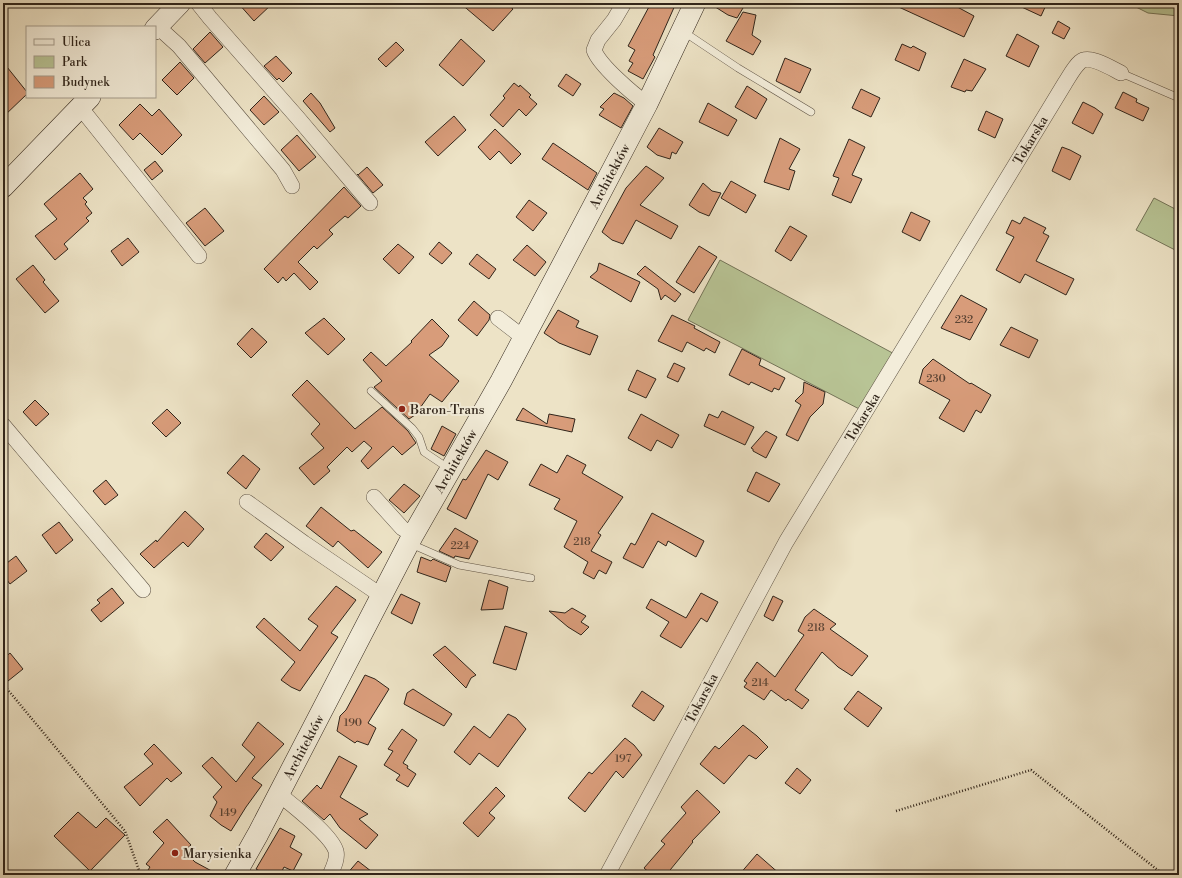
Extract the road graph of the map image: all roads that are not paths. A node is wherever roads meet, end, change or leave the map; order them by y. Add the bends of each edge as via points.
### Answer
1 (180, 3) edge
2 (198, 3) edge
3 (624, 3) edge
4 (695, 3) edge
5 (156, 28) edge
6 (682, 30) junction
7 (1121, 73) joint
8 (1179, 98) edge
9 (85, 102) edge
10 (647, 104) junction
11 (811, 112) dead end
12 (292, 186) dead end
13 (3, 187) edge
14 (370, 203) dead end
15 (199, 256) dead end
16 (498, 318) dead end
17 (524, 338) junction
18 (372, 391) dead end
19 (3, 425) edge
20 (450, 469) junction
21 (374, 497) dead end
22 (247, 502) dead end
23 (411, 539) junction
24 (531, 578) dead end
25 (143, 590) dead end
26 (382, 596) junction
27 (279, 794) junction
28 (235, 875) edge
29 (330, 875) edge
30 (607, 875) edge

1 - 5 street
2 - 14 street
3 - 10 street via 598,40 594,50 614,76
4 - 6 street, Architektów
5 - 12 street via 179,46 283,170
6 - 10 street, Architektów
6 - 11 lane via 738,68
7 - 8 lane, Tokarska
7 - 30 street, Tokarska via 1088,59 1080,62 1065,83 786,542
9 - 13 street
9 - 15 street
10 - 17 street, Architektów
16 - 17 street
17 - 20 street, Architektów
18 - 20 lane via 412,428 419,437 424,452
19 - 25 street
20 - 23 street, Architektów
21 - 23 street
22 - 26 street
23 - 24 lane via 459,565
23 - 26 street, Architektów
26 - 27 street, Architektów
27 - 28 street, Architektów
27 - 29 street via 323,832 334,846 337,858

